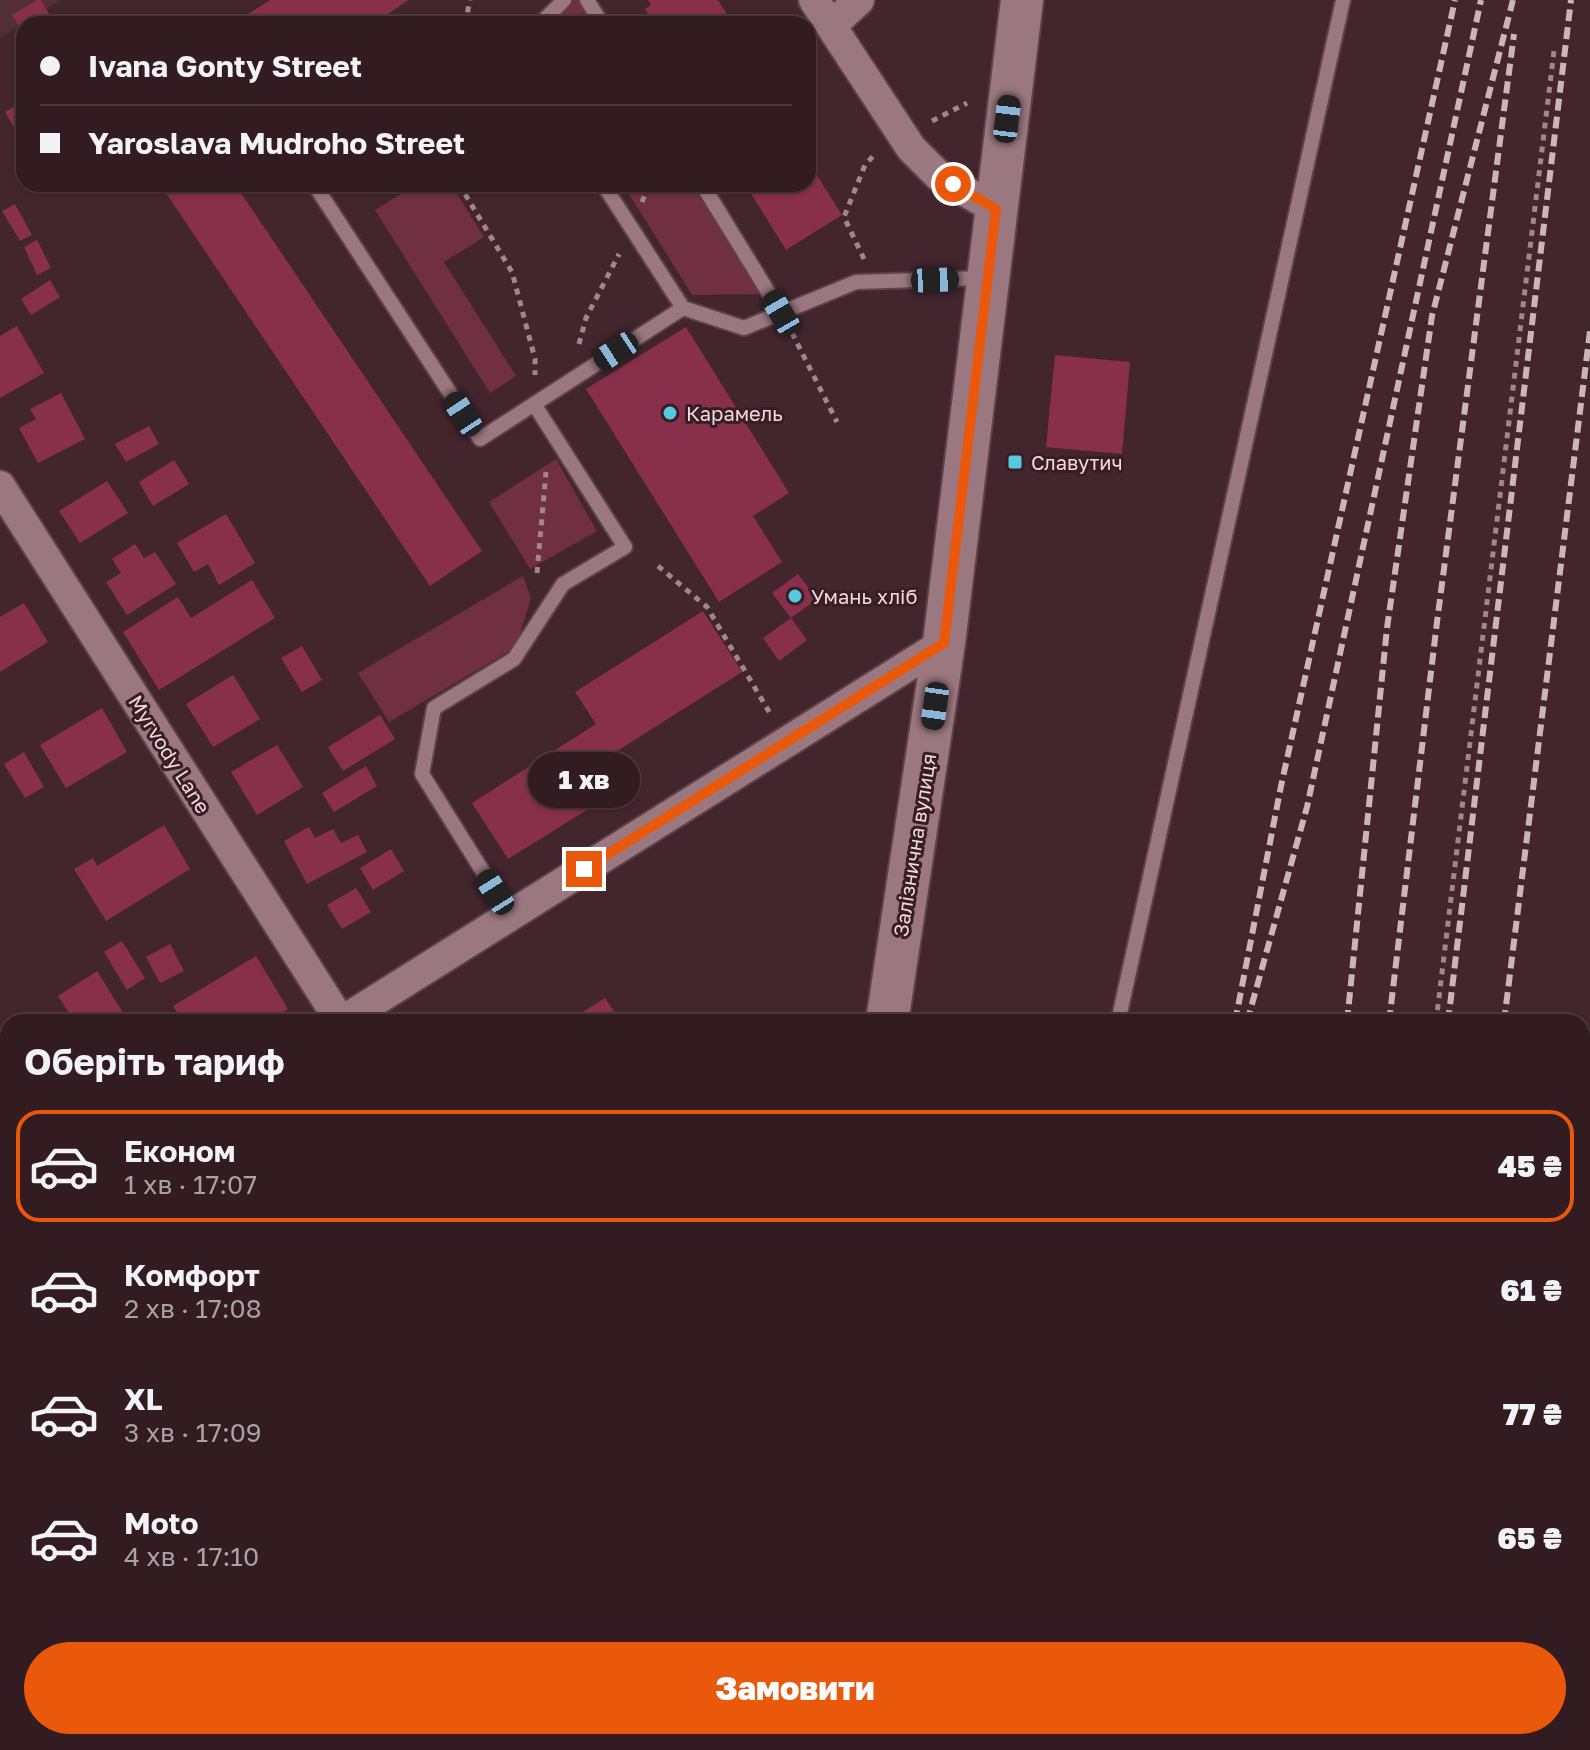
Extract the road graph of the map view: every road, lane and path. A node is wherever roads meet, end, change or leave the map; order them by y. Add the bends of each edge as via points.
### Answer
1 (564, 0) edge
2 (814, 0) edge
3 (859, 0) edge
4 (1022, 0) edge
5 (1343, 0) edge
6 (548, 16) edge
7 (831, 26) junction
8 (1554, 51) dead end
9 (319, 192) edge
10 (464, 192) edge
11 (608, 192) edge
12 (646, 192) edge
13 (707, 192) edge
14 (996, 209) junction
15 (844, 217) dead end
16 (631, 227) junction
17 (987, 278) junction
18 (875, 282) junction
19 (683, 308) junction
20 (781, 313) junction
21 (571, 380) junction
22 (534, 404) junction
23 (837, 422) dead end
24 (547, 465) dead end
25 (0, 486) edge
26 (658, 566) dead end
27 (536, 583) dead end
28 (944, 643) junction
29 (774, 719) dead end
30 (510, 915) junction
31 (336, 1014) edge
32 (354, 1014) edge
33 (888, 1014) edge
34 (1120, 1014) edge
35 (1437, 1014) edge

1 - 6 lane
2 - 7 street
3 - 7 street
4 - 14 main road, Залізнична вулиця
5 - 34 lane
7 - 14 street via 911,148 939,176
8 - 35 path
9 - 22 lane via 480,439
10 - 22 path via 512,272 535,359
11 - 16 lane
12 - 16 path
13 - 20 lane
14 - 17 main road, Залізнична вулиця
15 - 18 path
16 - 19 lane
16 - 21 path via 586,318
17 - 18 lane
17 - 28 main road, Залізнична вулиця
18 - 20 lane via 856,282
19 - 20 lane via 744,328
19 - 21 lane
20 - 23 path
21 - 22 lane
22 - 30 lane via 625,547 563,584 514,659 434,708 422,774
24 - 27 path
25 - 31 street, Myrvody Lane
26 - 29 path via 707,607
28 - 30 street
28 - 33 main road, Залізнична вулиця
30 - 32 street

